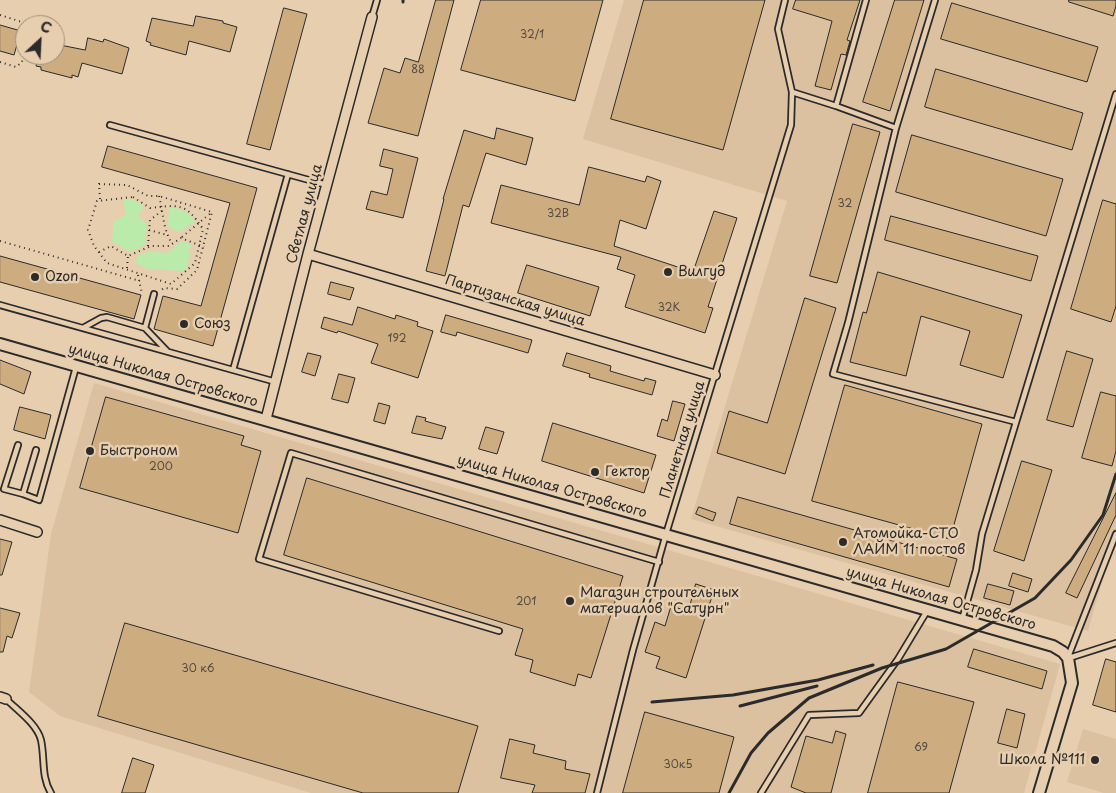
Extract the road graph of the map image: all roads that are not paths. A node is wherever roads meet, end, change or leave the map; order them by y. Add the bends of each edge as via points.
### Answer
1 (378, 0) edge
2 (785, 0) edge
3 (866, 0) edge
4 (934, 0) edge
5 (372, 17) joint
6 (792, 92) junction
7 (1116, 94) edge
8 (836, 106) junction
9 (110, 125) dead end
10 (896, 128) junction
11 (288, 174) junction
12 (327, 185) junction
13 (308, 254) junction
14 (154, 294) road end
15 (0, 305) edge
16 (83, 328) junction
17 (145, 328) junction
18 (0, 344) edge
19 (168, 352) junction
20 (76, 366) junction
21 (233, 370) junction
22 (715, 375) junction
23 (276, 382) junction
24 (266, 419) junction
25 (1016, 422) junction
26 (18, 445) dead end
27 (36, 450) dead end
28 (23, 494) junction
29 (0, 520) edge
30 (37, 532) dead end
31 (666, 534) junction
32 (1116, 534) edge
33 (658, 562) junction
34 (928, 610) junction
35 (962, 620) junction
36 (499, 631) dead end
37 (1116, 643) edge
38 (1068, 658) junction
39 (1, 698) edge
40 (51, 793) edge
41 (597, 793) edge
42 (761, 793) edge
43 (1039, 793) edge

1 - 5 lane
2 - 6 lane, Планетная улица via 778,28
3 - 8 lane
4 - 10 lane
5 - 12 street, Светлая улица
6 - 8 lane
6 - 22 lane, Планетная улица via 791,124
7 - 25 lane
8 - 10 lane
9 - 11 lane
10 - 25 lane via 833,374
11 - 12 lane
11 - 21 lane
12 - 13 street, Светлая улица
13 - 22 street, Партизанская улица
13 - 23 street, Светлая улица
14 - 17 lane
15 - 16 lane
16 - 17 lane via 104,317
16 - 19 lane
17 - 19 lane
18 - 20 street, улица Николая Островского
19 - 21 lane
20 - 24 street, улица Николая Островского
20 - 28 lane via 40,500
21 - 23 lane
22 - 31 lane, Планетная улица
23 - 24 street, Светлая улица
24 - 31 street, улица Николая Островского
25 - 35 lane via 982,534
26 - 28 lane via 4,488
27 - 28 lane
29 - 30 street
31 - 33 lane, Планетная улица
31 - 34 street, улица Николая Островского
32 - 38 lane
33 - 36 lane via 291,453 259,559
33 - 41 lane, Планетная улица
34 - 35 street, улица Николая Островского
34 - 42 lane via 859,713 809,715
35 - 38 street, улица Николая Островского via 1053,646
37 - 38 lane
38 - 43 street via 1072,683
39 - 40 lane via 32,724 41,738 45,784

